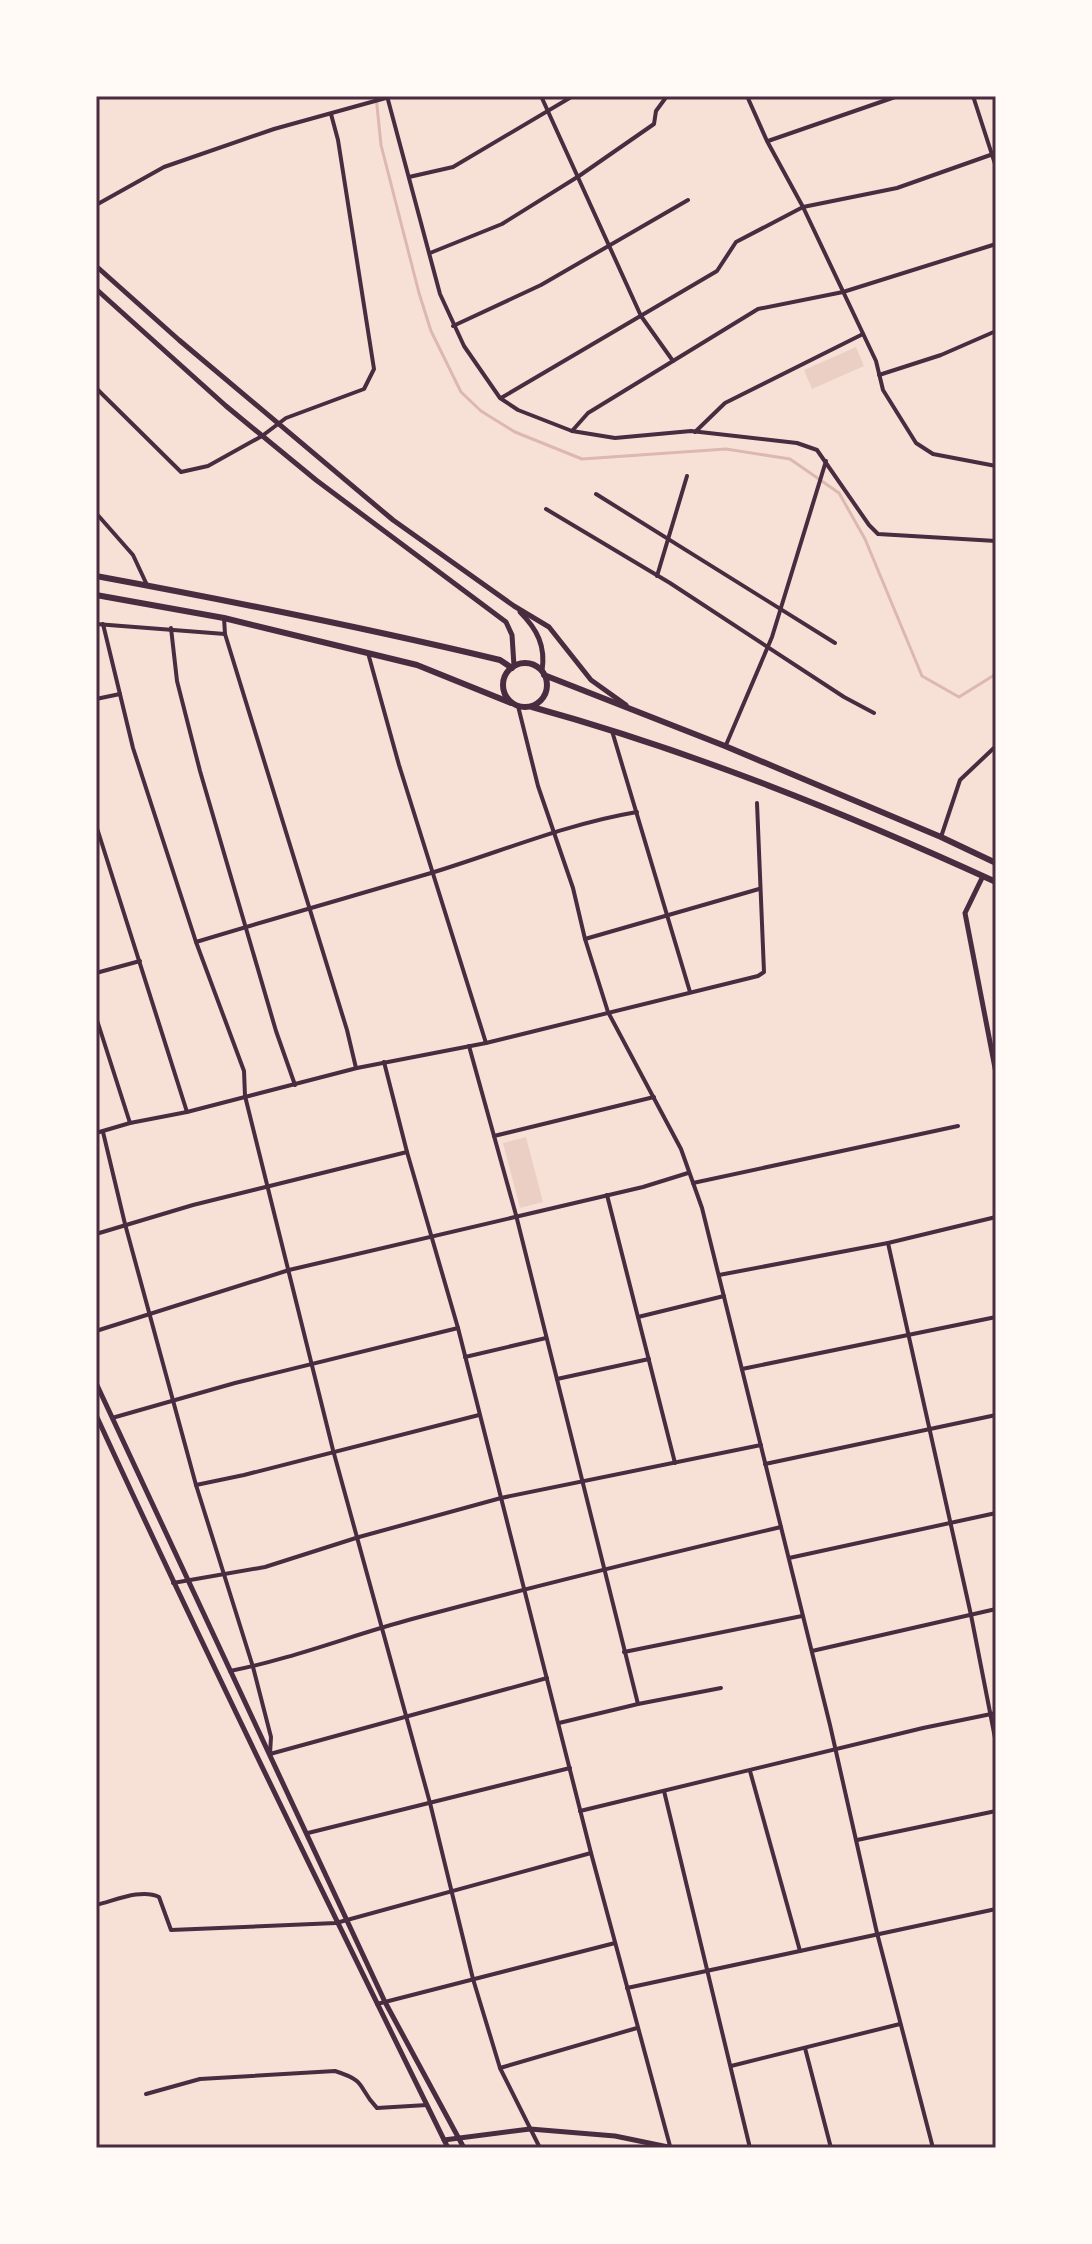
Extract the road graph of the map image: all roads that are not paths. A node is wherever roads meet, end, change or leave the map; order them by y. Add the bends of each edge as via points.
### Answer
1 (393, 96) edge
2 (541, 96) edge
3 (573, 96) edge
4 (667, 96) edge
5 (747, 96) edge
6 (898, 96) edge
7 (973, 96) edge
8 (386, 97) edge
9 (888, 98) edge
10 (548, 110) junction
11 (331, 114) junction
12 (767, 141) junction
13 (994, 154) edge
14 (996, 167) edge
15 (579, 176) junction
16 (409, 177) junction
17 (688, 200) dead end
18 (96, 205) edge
19 (803, 207) junction
20 (996, 244) edge
21 (611, 246) junction
22 (430, 253) junction
23 (96, 266) edge
24 (96, 289) edge
25 (843, 292) junction
26 (641, 316) junction
27 (453, 326) junction
28 (996, 331) edge
29 (863, 334) junction
30 (673, 361) junction
31 (879, 375) junction
32 (97, 390) edge
33 (500, 398) junction
34 (278, 423) junction
35 (572, 431) junction
36 (695, 432) junction
37 (262, 436) junction
38 (826, 461) junction
39 (996, 466) edge
40 (687, 476) dead end
41 (596, 494) dead end
42 (546, 509) dead end
43 (96, 513) edge
44 (669, 539) junction
45 (996, 541) edge
46 (96, 576) edge
47 (657, 576) junction
48 (148, 586) junction
49 (96, 595) edge
50 (514, 606) junction
51 (781, 609) junction
52 (224, 618) junction
53 (96, 624) edge
54 (103, 624) junction
55 (171, 628) junction
56 (225, 634) junction
57 (835, 643) dead end
58 (767, 647) junction
59 (368, 653) junction
60 (513, 667) junction
61 (543, 673) junction
62 (120, 694) junction
63 (96, 699) edge
64 (514, 705) junction
65 (532, 707) junction
66 (636, 713) junction
67 (874, 713) dead end
68 (611, 728) junction
69 (725, 746) junction
70 (996, 746) edge
71 (757, 803) dead end
72 (637, 812) junction
73 (96, 825) edge
74 (555, 834) junction
75 (941, 837) junction
76 (99, 842) edge
77 (996, 863) edge
78 (434, 872) junction
79 (983, 876) junction
80 (996, 882) edge
81 (759, 889) junction
82 (310, 909) junction
83 (667, 915) junction
84 (246, 927) junction
85 (585, 939) junction
86 (196, 942) junction
87 (140, 961) junction
88 (96, 973) edge
89 (690, 992) junction
90 (608, 1012) junction
91 (96, 1017) edge
92 (486, 1043) junction
93 (469, 1046) junction
94 (384, 1062) junction
95 (357, 1068) junction
96 (996, 1073) edge
97 (295, 1085) junction
98 (245, 1096) junction
99 (654, 1097) junction
100 (187, 1112) junction
101 (130, 1123) junction
102 (958, 1126) dead end
103 (103, 1132) junction
104 (96, 1133) edge
105 (494, 1136) junction
106 (407, 1152) junction
107 (689, 1173) junction
108 (693, 1183) junction
109 (267, 1186) junction
110 (607, 1195) junction
111 (516, 1215) junction
112 (996, 1217) edge
113 (125, 1224) junction
114 (96, 1234) edge
115 (433, 1234) junction
116 (888, 1243) junction
117 (289, 1270) junction
118 (719, 1275) junction
119 (724, 1296) junction
120 (150, 1314) junction
121 (638, 1317) junction
122 (996, 1317) edge
123 (458, 1328) junction
124 (96, 1331) edge
125 (908, 1334) junction
126 (546, 1338) junction
127 (465, 1357) junction
128 (649, 1359) junction
129 (312, 1365) junction
130 (742, 1369) junction
131 (557, 1379) junction
132 (96, 1383) edge
133 (173, 1400) junction
134 (96, 1415) edge
135 (479, 1415) junction
136 (996, 1415) edge
137 (112, 1418) junction
138 (929, 1429) junction
139 (761, 1445) junction
140 (333, 1450) junction
141 (675, 1463) junction
142 (765, 1464) junction
143 (581, 1482) junction
144 (196, 1485) junction
145 (501, 1498) junction
146 (996, 1513) edge
147 (950, 1523) junction
148 (781, 1527) junction
149 (359, 1537) junction
150 (789, 1558) junction
151 (603, 1569) junction
152 (226, 1575) junction
153 (187, 1581) junction
154 (173, 1583) junction
155 (525, 1588) junction
156 (996, 1609) edge
157 (971, 1615) junction
158 (803, 1616) junction
159 (383, 1627) junction
160 (812, 1651) junction
161 (624, 1652) junction
162 (253, 1667) junction
163 (230, 1671) junction
164 (547, 1678) junction
165 (721, 1688) dead end
166 (638, 1704) junction
167 (993, 1714) edge
168 (406, 1718) junction
169 (559, 1723) junction
170 (996, 1743) edge
171 (836, 1750) junction
172 (270, 1754) junction
173 (570, 1768) junction
174 (750, 1771) junction
175 (664, 1791) junction
176 (430, 1803) junction
177 (580, 1811) junction
178 (996, 1811) edge
179 (308, 1833) junction
180 (856, 1840) junction
181 (591, 1853) junction
182 (452, 1891) junction
183 (96, 1905) edge
184 (996, 1909) edge
185 (346, 1920) junction
186 (336, 1923) junction
187 (877, 1933) junction
188 (615, 1943) junction
189 (800, 1951) junction
190 (709, 1971) junction
191 (473, 1979) junction
192 (627, 1988) junction
193 (385, 2002) junction
194 (376, 2004) junction
195 (901, 2024) junction
196 (637, 2028) junction
197 (805, 2048) junction
198 (731, 2066) junction
199 (500, 2068) junction
200 (146, 2094) dead end
201 (427, 2105) junction
202 (530, 2129) junction
203 (459, 2138) junction
204 (444, 2140) junction
205 (448, 2148) edge
206 (464, 2148) edge
207 (540, 2148) edge
208 (672, 2148) edge
209 (750, 2148) edge
210 (831, 2148) edge
211 (933, 2148) edge

1 - 8 street
2 - 10 street
3 - 10 street
4 - 15 street via 654,124
5 - 12 street
6 - 9 street
7 - 13 street
8 - 11 street
8 - 16 street
9 - 12 street
10 - 15 street
10 - 16 street via 453,167
11 - 18 street via 164,167
11 - 34 street via 374,369 364,389
12 - 19 street
13 - 14 street
13 - 19 street via 897,188
15 - 21 street
15 - 22 street via 502,224
16 - 22 street
17 - 21 street
19 - 25 street
19 - 26 street via 736,242 717,271
20 - 25 street
21 - 26 street
21 - 27 street
22 - 27 street
23 - 34 street
24 - 37 street
25 - 29 street
25 - 30 street via 758,309
26 - 30 street
26 - 33 street
27 - 33 street
28 - 31 street
29 - 31 street
29 - 36 street via 725,403
30 - 35 street via 588,413
31 - 39 street via 916,443 933,454
32 - 37 street via 181,472 208,466
33 - 35 street
34 - 37 street
34 - 50 street via 393,520
35 - 36 street via 615,438
36 - 38 street via 797,443 817,450
37 - 60 street via 506,622
38 - 45 street via 878,534
38 - 51 street
40 - 44 street
41 - 44 street
42 - 47 street
43 - 48 street via 133,555
44 - 47 street
44 - 51 street
46 - 48 highway
47 - 58 street
48 - 60 highway via 415,640
49 - 52 highway
50 - 61 street via 539,636
50 - 66 street via 549,627 591,680
51 - 57 street
51 - 58 street
52 - 56 street
52 - 59 highway
53 - 54 street
54 - 55 street
54 - 62 street
55 - 56 street
55 - 84 street via 177,681
56 - 82 street
58 - 67 street
58 - 69 street
59 - 64 highway via 417,665
59 - 78 street
60 - 61 highway via 529,663
60 - 64 highway via 502,684
61 - 65 highway via 546,692
61 - 66 highway
62 - 63 street
62 - 86 street
64 - 65 highway
64 - 74 street
65 - 68 highway
66 - 69 highway
68 - 72 street
68 - 79 highway via 827,807
69 - 75 highway
70 - 75 street via 960,780
71 - 81 street
72 - 74 street
72 - 83 street
73 - 76 street
74 - 78 street
74 - 85 street
75 - 77 highway
76 - 87 street
78 - 82 street
78 - 92 street
79 - 80 highway
79 - 96 street via 965,913
81 - 83 street
81 - 89 street via 764,972
82 - 84 street
82 - 95 street
83 - 85 street
83 - 89 street
84 - 86 street
84 - 97 street
85 - 90 street
86 - 98 street via 244,1071
87 - 88 street
87 - 100 street
89 - 90 street
90 - 92 street
90 - 99 street
91 - 101 street
92 - 93 street
93 - 94 street
93 - 105 street
94 - 95 street
94 - 106 street
95 - 97 street
97 - 98 street
98 - 100 street
98 - 109 street
99 - 105 street
99 - 107 street
100 - 101 street
101 - 103 street
102 - 108 street
103 - 104 street
103 - 113 street
105 - 111 street
106 - 109 street
106 - 115 street
107 - 108 street
107 - 110 street
108 - 118 street
109 - 113 street
109 - 117 street
110 - 111 street
110 - 121 street
111 - 115 street
111 - 126 street
112 - 116 street
113 - 114 street
113 - 120 street
115 - 117 street
115 - 123 street
116 - 118 street
116 - 125 street
117 - 120 street
117 - 129 street
118 - 119 street
119 - 121 street
119 - 130 street
120 - 124 street
120 - 133 street
121 - 128 street
122 - 125 street
123 - 127 street
123 - 129 street
125 - 130 street
125 - 138 street
126 - 127 street
126 - 131 street
127 - 135 street
128 - 131 street
128 - 141 street
129 - 133 street
129 - 140 street
130 - 139 street
131 - 143 street
132 - 137 street
133 - 137 street
133 - 144 street
134 - 154 street
135 - 140 street
135 - 145 street
136 - 138 street
137 - 153 street
138 - 142 street
138 - 147 street
139 - 141 street
139 - 142 street
140 - 144 street
140 - 149 street
141 - 143 street
142 - 148 street
143 - 145 street
143 - 151 street
144 - 152 street
145 - 149 street
145 - 155 street
146 - 147 street
147 - 150 street
147 - 157 street
148 - 150 street
148 - 151 street
149 - 152 street
149 - 159 street
150 - 158 street
151 - 155 street
151 - 161 street
152 - 153 street
152 - 162 street
153 - 154 street
153 - 163 street
154 - 186 street
155 - 159 street
155 - 164 street
156 - 157 street
157 - 160 street
157 - 167 street
158 - 160 street
158 - 161 street
159 - 162 street
159 - 168 street
160 - 171 street
161 - 166 street
162 - 163 street
162 - 172 street via 271,1737
163 - 172 street
164 - 168 street
164 - 169 street
165 - 166 street
166 - 169 street
167 - 170 street
167 - 171 street
168 - 172 street
168 - 176 street
169 - 173 street
171 - 174 street
171 - 180 street
172 - 179 street
173 - 176 street
173 - 177 street
174 - 175 street
174 - 189 street
175 - 177 street
175 - 190 street
176 - 179 street
176 - 182 street
177 - 181 street
178 - 180 street
179 - 185 street
180 - 187 street
181 - 182 street
181 - 188 street
182 - 185 street
182 - 191 street
183 - 186 street via 154,1894 171,1930
184 - 187 street
185 - 186 street
185 - 193 street
186 - 194 street
187 - 189 street
187 - 195 street
188 - 191 street
188 - 192 street
189 - 190 street
190 - 192 street
190 - 198 street
191 - 193 street
191 - 199 street
192 - 196 street
193 - 194 street
193 - 203 street
194 - 201 street
195 - 197 street
195 - 211 street
196 - 199 street
196 - 208 street
197 - 198 street
197 - 210 street
198 - 209 street
199 - 202 street
200 - 201 street via 200,2079 335,2071 361,2083 377,2108
201 - 204 street
202 - 203 street
202 - 207 street
202 - 208 street via 615,2136
203 - 204 street
203 - 206 street
204 - 205 street

